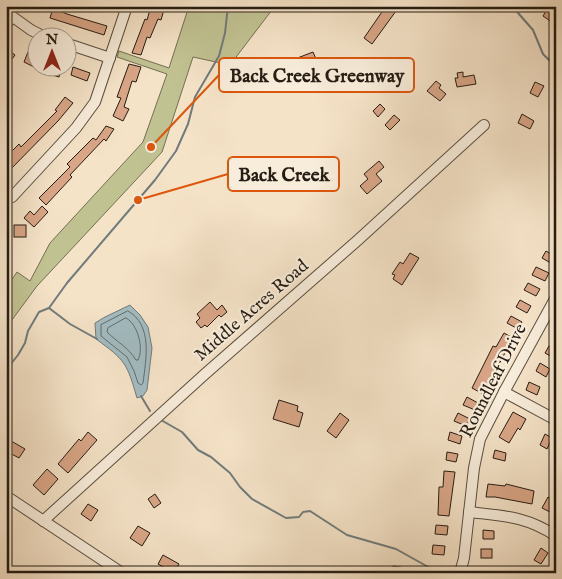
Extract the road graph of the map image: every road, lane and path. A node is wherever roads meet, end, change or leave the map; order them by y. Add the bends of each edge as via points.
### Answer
1 (126, 6) edge
2 (8, 18) edge
3 (28, 28) edge
4 (78, 47) edge
5 (110, 58) junction
6 (484, 125) dead end
7 (12, 197) dead end
8 (554, 304) edge
9 (504, 392) junction
10 (556, 420) edge
11 (6, 496) edge
12 (469, 512) junction
13 (43, 521) junction
14 (556, 536) edge
15 (122, 573) edge
16 (460, 573) edge

1 - 5 street
2 - 3 street
4 - 5 street
5 - 7 street via 99,92 86,116
6 - 13 street, Middle Acres Road
8 - 9 street, Roundleaf Drive
9 - 10 street
9 - 12 street, Roundleaf Drive via 484,428 477,450
11 - 13 street
12 - 14 street via 521,518
12 - 16 street, Roundleaf Drive
13 - 15 street

